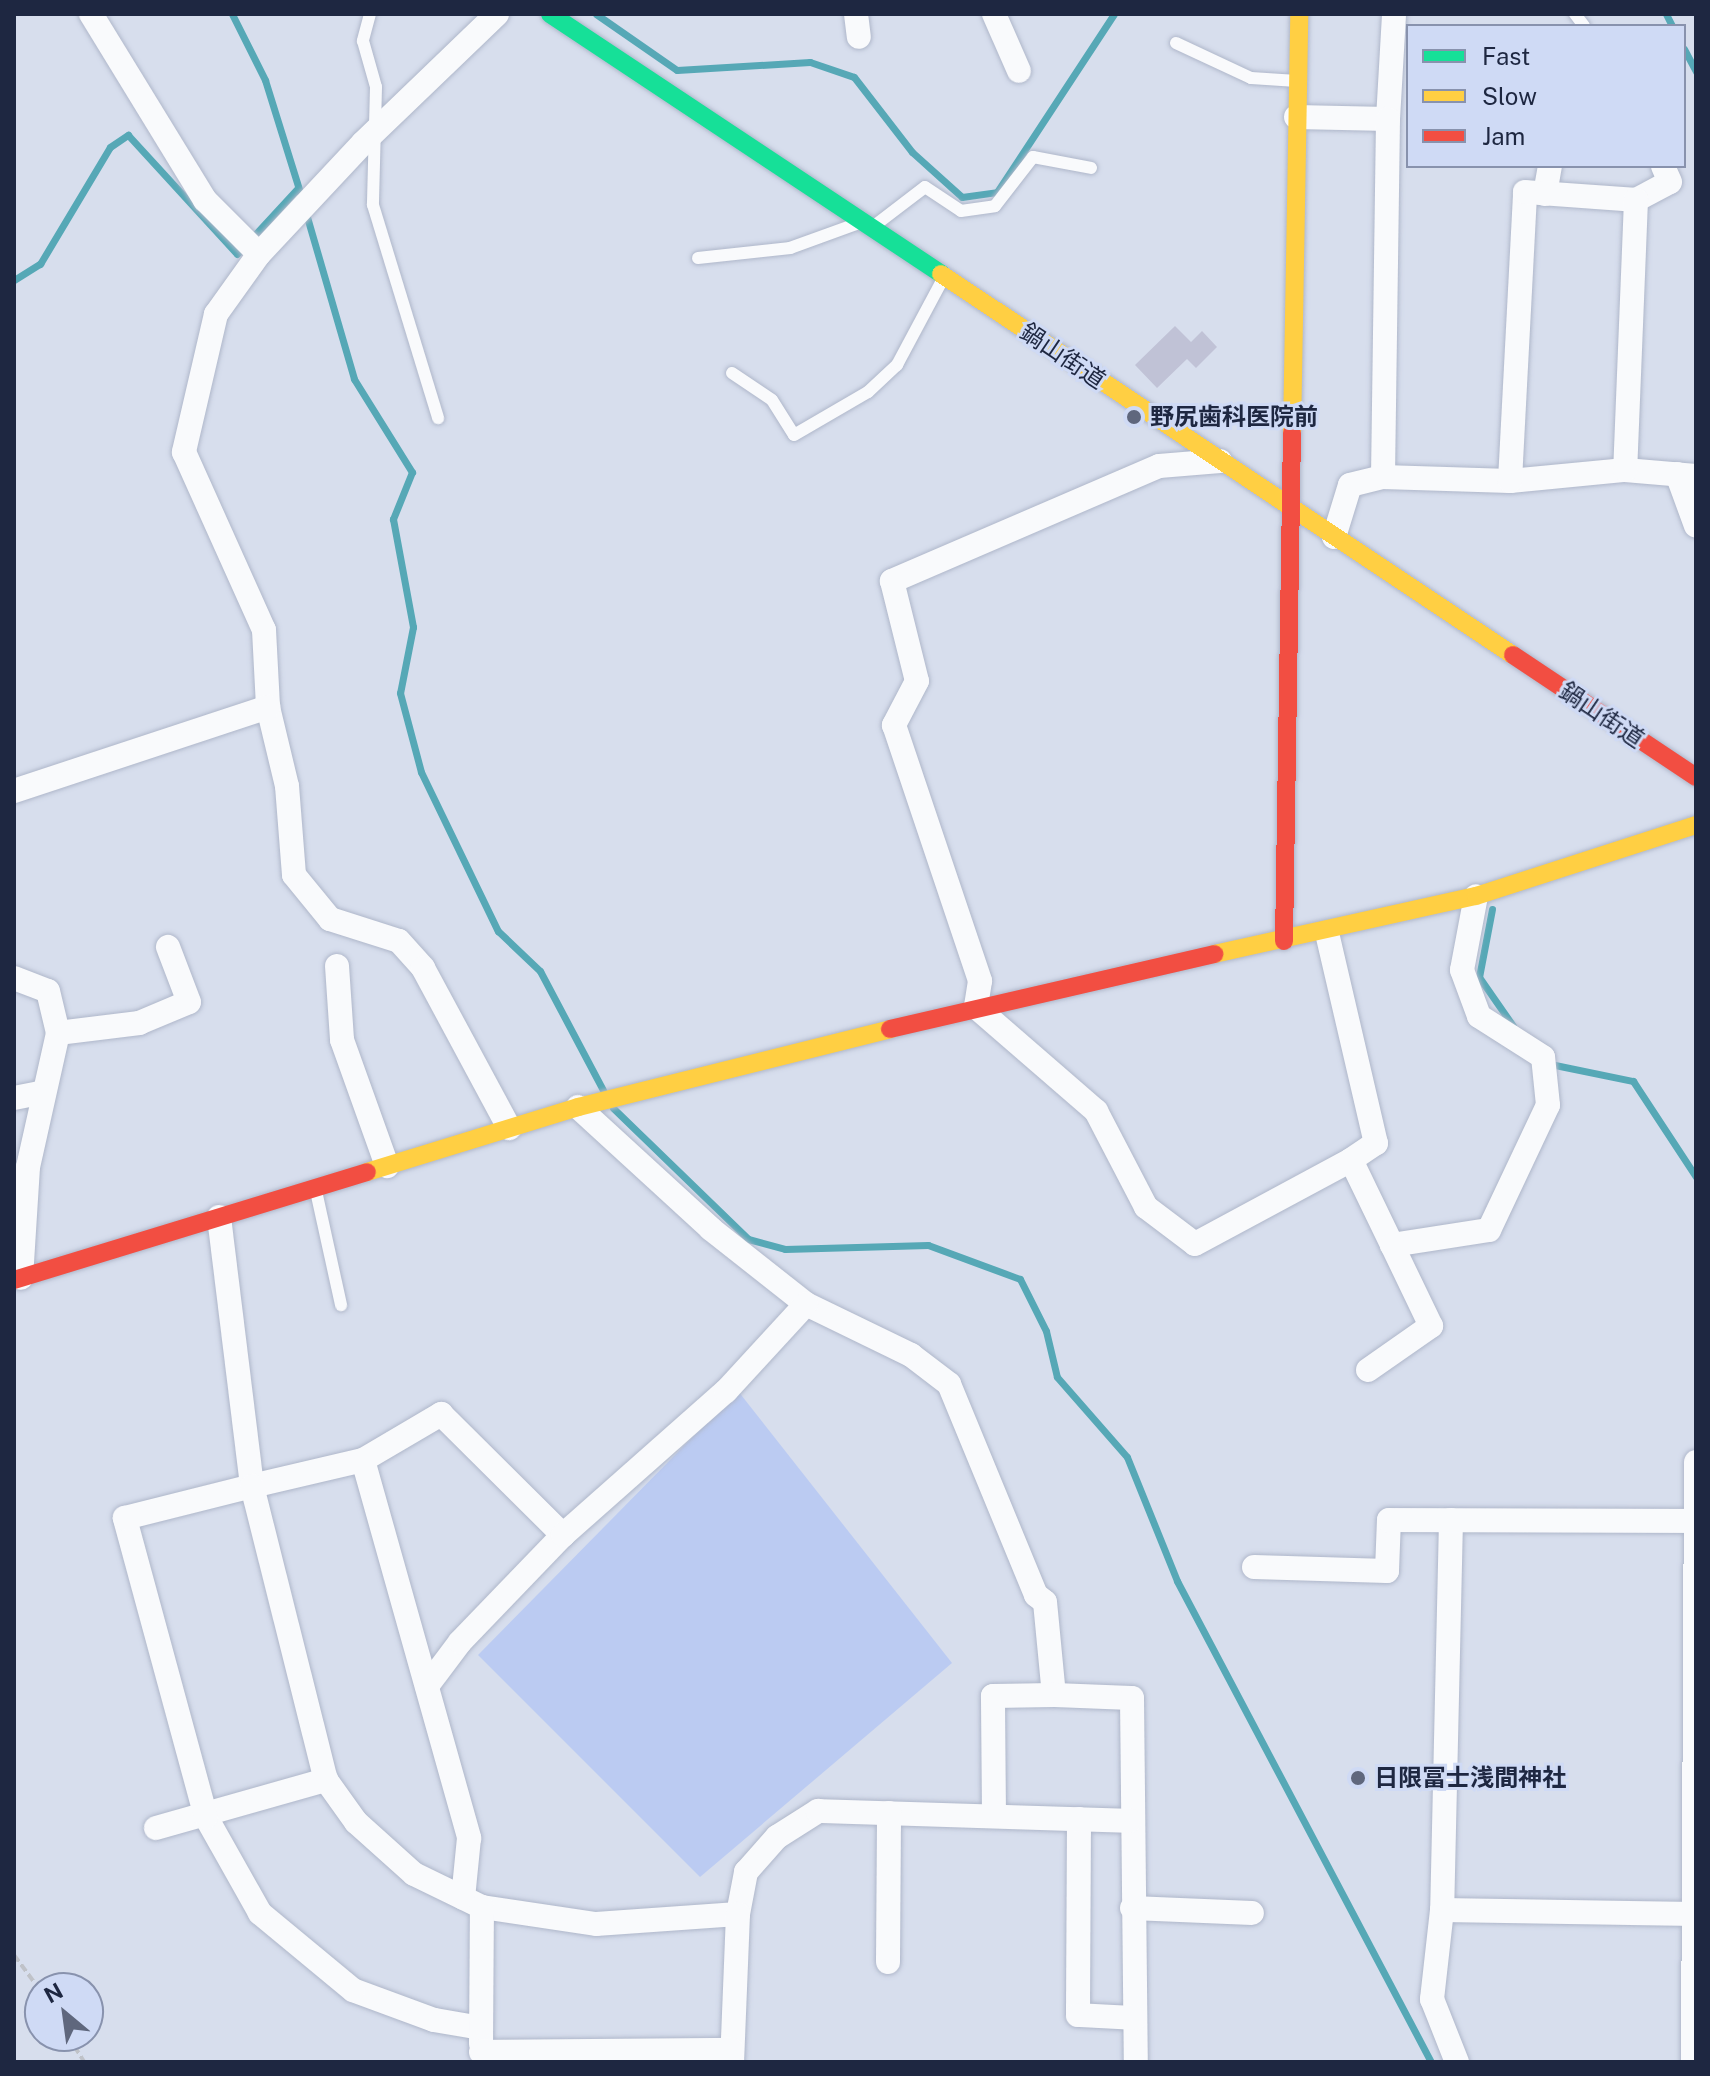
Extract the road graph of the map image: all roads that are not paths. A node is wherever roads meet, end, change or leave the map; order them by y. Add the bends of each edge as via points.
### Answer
1 (91, 14) edge
2 (370, 14) edge
3 (497, 14) edge
4 (550, 14) edge
5 (994, 14) edge
6 (1299, 14) edge
7 (1394, 14) edge
8 (1176, 43) dead end
9 (1019, 71) dead end
10 (1297, 81) junction
11 (1296, 117) junction
12 (1388, 119) junction
13 (378, 131) junction
14 (1091, 168) dead end
15 (1550, 168) edge
16 (1664, 168) edge
17 (1545, 194) junction
18 (1636, 200) junction
19 (867, 225) junction
20 (259, 254) junction
21 (698, 258) dead end
22 (944, 277) junction
23 (732, 373) dead end
24 (438, 418) dead end
25 (1220, 461) junction
26 (1625, 470) junction
27 (1686, 475) edge
28 (1383, 477) junction
29 (1510, 481) junction
30 (1291, 509) junction
31 (1696, 526) edge
32 (1334, 537) junction
33 (268, 707) junction
34 (1696, 777) edge
35 (14, 791) edge
36 (1696, 825) edge
37 (1476, 896) junction
38 (1327, 933) junction
39 (1284, 941) junction
40 (168, 947) dead end
41 (337, 966) dead end
42 (14, 978) edge
43 (976, 1007) junction
44 (58, 1033) junction
45 (40, 1093) junction
46 (14, 1098) edge
47 (578, 1107) junction
48 (509, 1128) junction
49 (1351, 1160) junction
50 (387, 1166) junction
51 (315, 1188) junction
52 (219, 1217) junction
53 (1392, 1245) junction
54 (18, 1279) edge
55 (806, 1304) junction
56 (341, 1305) dead end
57 (1368, 1370) dead end
58 (363, 1460) junction
59 (1696, 1462) edge
60 (252, 1486) junction
61 (1451, 1520) junction
62 (1696, 1521) edge
63 (563, 1535) junction
64 (1254, 1567) dead end
65 (427, 1686) junction
66 (1054, 1695) junction
67 (326, 1780) junction
68 (889, 1813) junction
69 (994, 1816) junction
70 (206, 1817) junction
71 (1079, 1819) junction
72 (1130, 1821) junction
73 (156, 1828) dead end
74 (472, 1902) junction
75 (1132, 1908) junction
76 (1442, 1910) junction
77 (1252, 1913) dead end
78 (738, 1914) junction
79 (1695, 1914) edge
80 (888, 1962) dead end
81 (1135, 2018) junction
82 (481, 2047) edge
83 (732, 2056) edge
84 (1136, 2062) edge
85 (1457, 2062) edge
86 (1693, 2062) edge

1 - 20 street via 205,200
2 - 13 lane via 363,41 376,87
3 - 13 street
4 - 19 street, 鍋山街道
5 - 9 street
6 - 10 street
7 - 12 street
8 - 10 lane via 1251,78
10 - 11 street
11 - 12 street
11 - 30 street
12 - 28 street
13 - 20 street
13 - 24 lane via 373,205
14 - 19 lane via 1033,157 995,206 961,211 925,187
15 - 17 street
16 - 18 street via 1670,182
17 - 18 street
17 - 29 street via 1525,192
18 - 26 street
19 - 21 lane via 790,248
19 - 22 street, 鍋山街道
20 - 33 street via 216,314 184,452 264,630
22 - 23 lane via 897,365 868,392 794,435 772,400
22 - 25 street, 鍋山街道
25 - 30 street, 鍋山街道
25 - 43 street via 1159,466 892,581 917,681 894,725 980,981
26 - 27 street
26 - 29 street
27 - 31 street
28 - 29 street
28 - 32 street via 1350,485
30 - 32 street, 鍋山街道
30 - 39 street
32 - 34 street, 鍋山街道
33 - 35 street
33 - 48 street via 287,786 294,875 330,919 399,941 415,959
36 - 37 street
37 - 38 street
37 - 53 street via 1462,970 1479,1016 1543,1057 1548,1105 1489,1230
38 - 39 street
38 - 49 street via 1376,1143
39 - 43 street
40 - 44 street via 189,1002 139,1023
41 - 50 street via 342,1040
42 - 44 street via 48,991
43 - 47 street
43 - 49 street via 1096,1111 1146,1207 1195,1244
44 - 45 street
45 - 46 street
45 - 54 street
47 - 48 street
47 - 55 street via 711,1229
48 - 50 street
49 - 53 street
50 - 51 street
51 - 52 street
51 - 56 lane
52 - 54 street
52 - 60 street
53 - 57 street via 1431,1326
55 - 63 street via 726,1391
55 - 66 street via 911,1355 949,1384 1036,1595 1045,1602
58 - 60 street
58 - 63 street via 441,1414
58 - 65 street
59 - 62 street
60 - 67 street
60 - 70 street via 125,1518
61 - 62 street
61 - 64 street via 1389,1520 1387,1571
61 - 76 street
62 - 79 street
63 - 65 street via 460,1642
65 - 74 street via 469,1838
66 - 69 street via 993,1696
66 - 72 street via 1132,1698
67 - 70 street
67 - 74 street via 356,1822 414,1874
68 - 69 street
68 - 78 street via 818,1811 777,1837 746,1872
68 - 80 street
69 - 71 street
70 - 73 street
70 - 82 street via 260,1913 353,1990 434,2020
71 - 72 street
71 - 81 street via 1078,2015
72 - 75 street
74 - 78 street via 596,1924
74 - 82 street
75 - 77 street
75 - 81 street
76 - 79 street
76 - 85 street via 1432,1999
78 - 83 street
79 - 86 street
81 - 84 street
82 - 83 street

